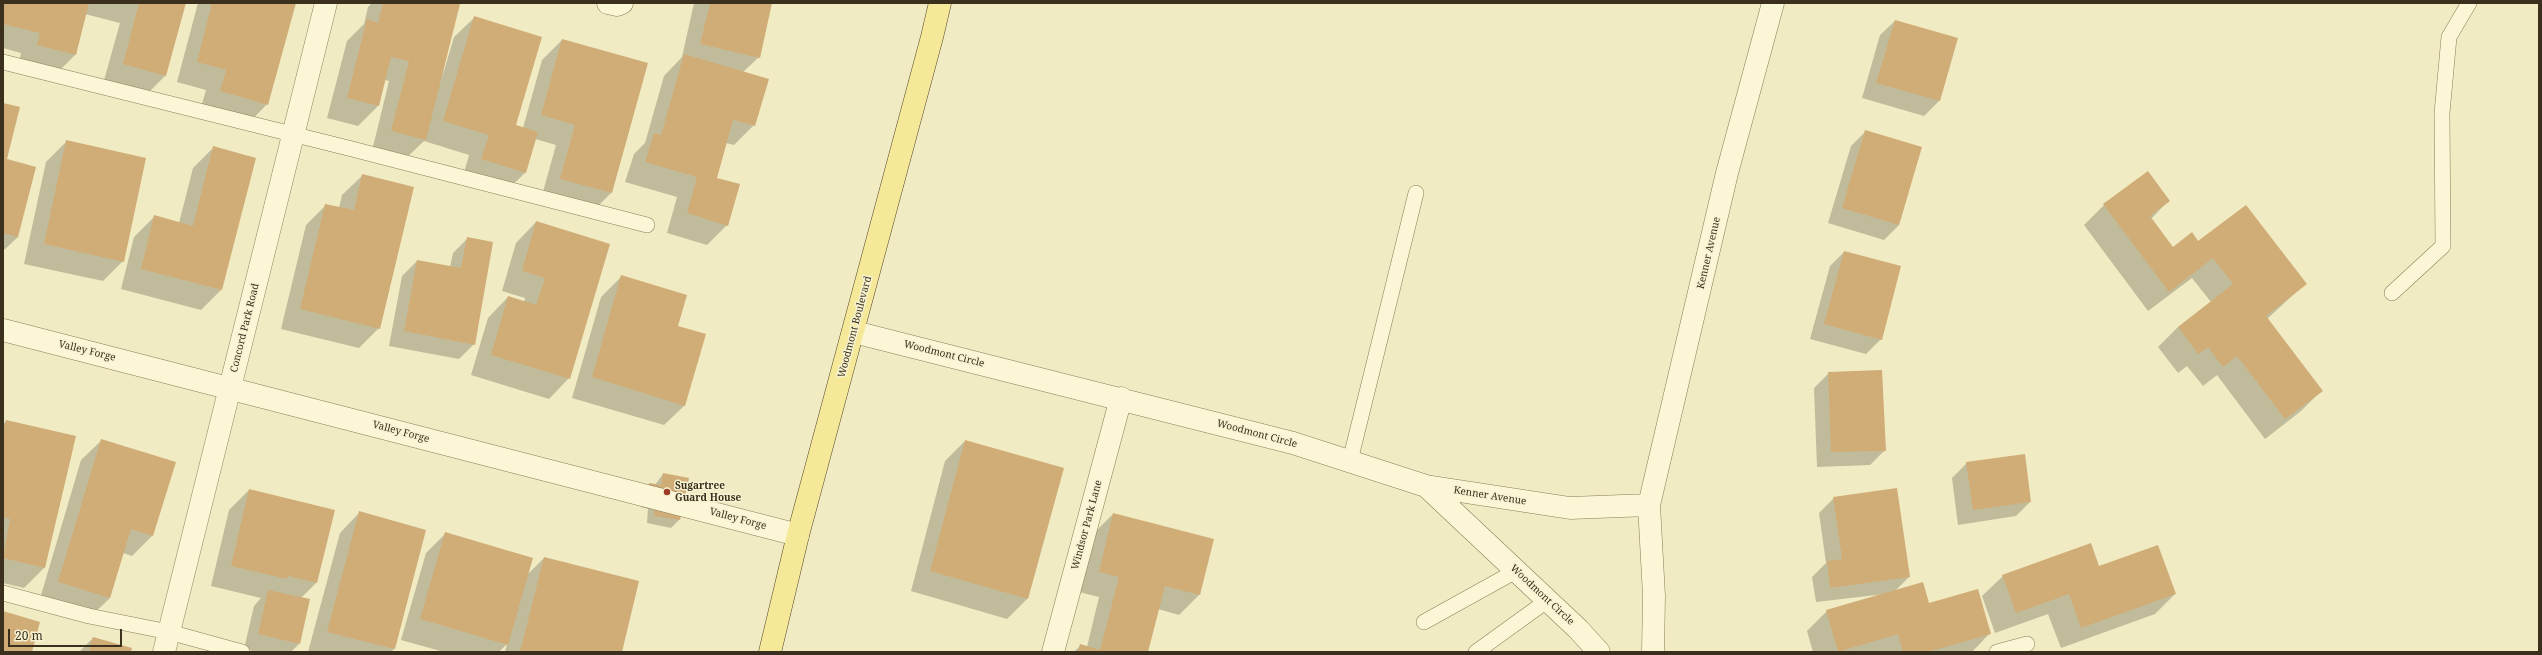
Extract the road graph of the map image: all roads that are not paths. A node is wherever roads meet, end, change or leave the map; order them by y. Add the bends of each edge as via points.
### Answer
1 (326, 3) edge
2 (608, 3) edge
3 (622, 3) edge
4 (940, 3) edge
5 (1773, 3) edge
6 (2469, 3) edge
7 (3, 62) edge
8 (293, 134) junction
9 (1416, 193) dead end
10 (647, 225) dead end
11 (2392, 292) dead end
12 (3, 330) edge
13 (854, 332) junction
14 (231, 388) junction
15 (1121, 398) junction
16 (1350, 461) junction
17 (1426, 486) junction
18 (1649, 505) junction
19 (798, 535) junction
20 (1516, 571) junction
21 (3, 593) edge
22 (1548, 600) junction
23 (1424, 622) dead end
24 (166, 642) edge
25 (2027, 644) dead end
26 (242, 652) edge
27 (770, 652) edge
28 (1053, 652) edge
29 (1476, 652) edge
30 (1599, 652) edge
31 (1654, 652) edge
32 (1997, 652) edge

1 - 8 street, Concord Park Road
2 - 3 street
4 - 13 main road, Woodmont Boulevard
5 - 18 street, Kenner Avenue via 1727,173
6 - 11 lane via 2449,37 2442,113 2443,246
7 - 8 lane
8 - 10 lane
8 - 14 street, Concord Park Road
9 - 16 lane
12 - 14 street, Valley Forge
13 - 15 street, Woodmont Circle
13 - 19 main road, Woodmont Boulevard
14 - 19 street, Valley Forge
14 - 24 street, Concord Park Road
15 - 16 street, Woodmont Circle via 1293,443
15 - 28 street, Windsor Park Lane
16 - 17 street, Woodmont Circle
17 - 18 street, Kenner Avenue via 1570,508
17 - 20 street, Woodmont Circle
18 - 31 street, Kenner Avenue
19 - 27 main road, Woodmont Boulevard
20 - 22 street, Woodmont Circle
20 - 23 lane
21 - 24 lane via 89,616
22 - 29 lane
22 - 30 street, Woodmont Circle
24 - 26 lane
25 - 32 lane

